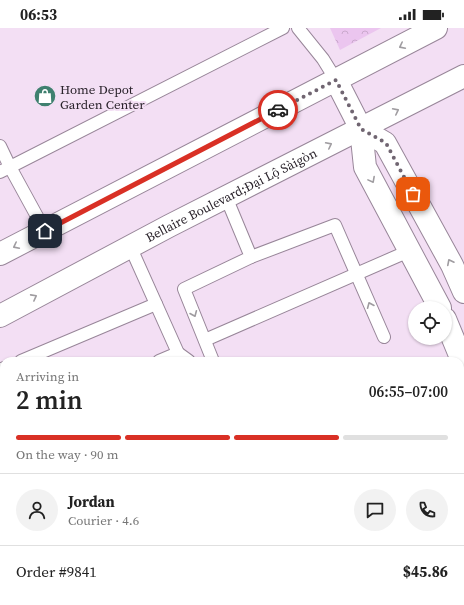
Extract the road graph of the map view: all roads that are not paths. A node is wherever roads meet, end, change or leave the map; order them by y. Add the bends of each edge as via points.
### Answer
1 (283, 28) edge
2 (298, 28) edge
3 (436, 28) edge
4 (464, 76) edge
5 (336, 80) junction
6 (361, 129) junction
7 (0, 146) edge
8 (5, 170) edge
9 (226, 197) junction
10 (45, 231) junction
11 (130, 246) junction
12 (409, 251) junction
13 (0, 254) edge
14 (251, 257) junction
15 (357, 274) junction
16 (464, 292) edge
17 (436, 301) edge
18 (156, 304) junction
19 (0, 316) edge
20 (452, 336) edge
21 (384, 337) dead end
22 (205, 340) junction
23 (178, 353) junction
24 (30, 357) edge
25 (168, 357) edge
26 (184, 357) edge
27 (211, 357) edge
28 (461, 357) edge

1 - 8 lane
2 - 5 lane via 323,58
3 -> 5 main road
6 -> 4 main road, Bellaire Boulevard;Đại Lộ Sàigòn
5 - 6 main road
5 - 10 main road
9 -> 6 main road, Bellaire Boulevard;Đại Lộ Sàigòn
6 -> 12 main road via 365,167
16 -> 6 main road via 386,143
7 - 8 lane
8 - 10 lane
9 - 11 main road, Bellaire Boulevard;Đại Lộ Sàigòn
9 - 14 lane
10 -> 13 main road
11 - 18 lane
19 -> 11 main road, Bellaire Boulevard;Đại Lộ Sàigòn
12 - 15 lane
12 - 17 main road
14 - 15 lane via 335,224
14 -> 22 lane via 184,288
21 -> 15 lane
15 - 22 lane
18 - 23 lane
18 - 24 lane
20 - 28 main road
22 - 27 lane
23 - 25 lane
23 - 26 lane

